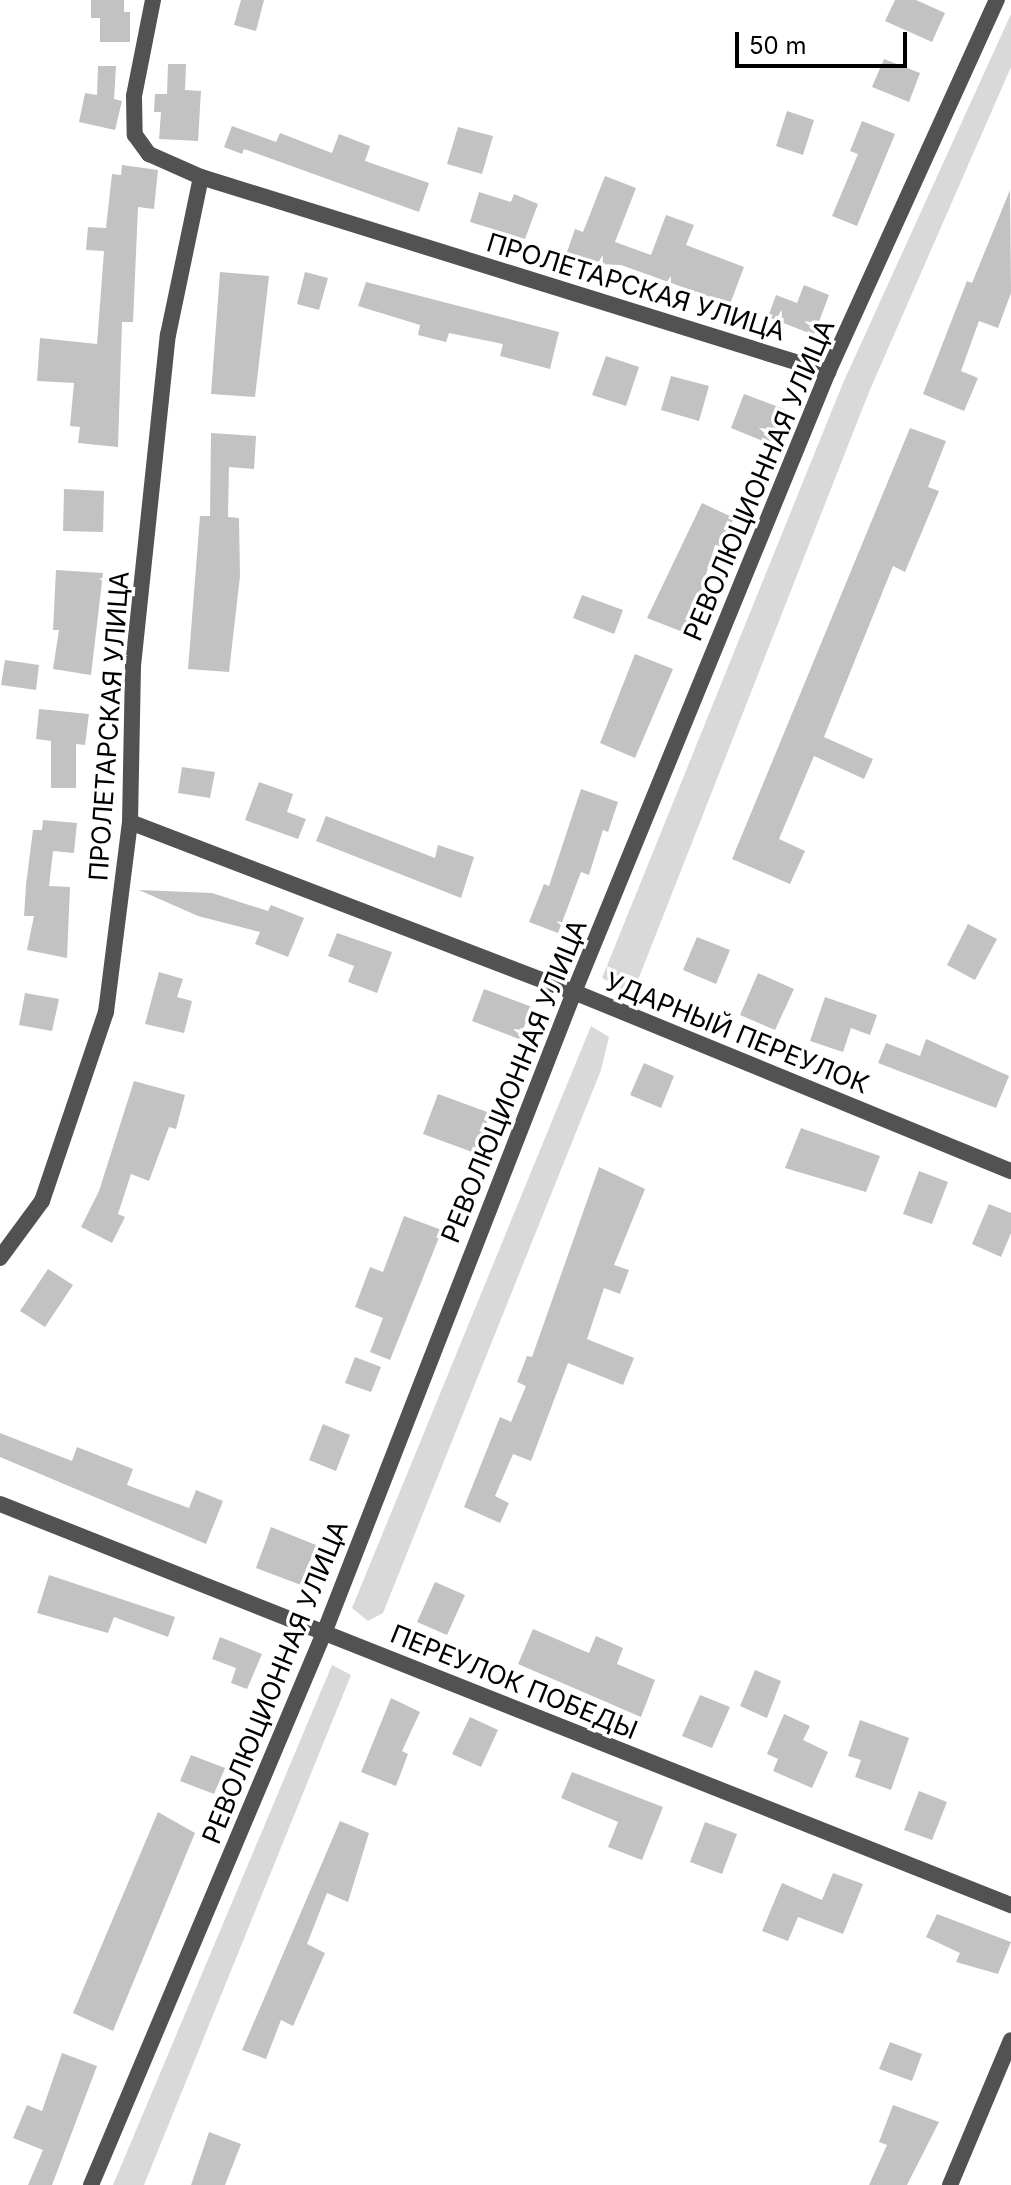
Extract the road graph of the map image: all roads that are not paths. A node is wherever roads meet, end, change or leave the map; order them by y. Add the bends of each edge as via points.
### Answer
1 (153, 0) edge
2 (997, 0) edge
3 (201, 177) junction
4 (828, 372) junction
5 (130, 822) junction
6 (574, 992) junction
7 (1011, 1171) edge
8 (0, 1258) edge
9 (0, 1504) edge
10 (324, 1633) junction
11 (1011, 1905) edge
12 (1011, 2040) edge
13 (91, 2185) edge
14 (950, 2185) edge

1 - 3 street, ПРОЛЕТАРСКАЯ УЛИЦА via 134,96 135,135 149,154
2 - 4 street, РЕВОЛЮЦИОННАЯ УЛИЦА
3 - 4 street, ПРОЛЕТАРСКАЯ УЛИЦА
3 - 5 street, ПРОЛЕТАРСКАЯ УЛИЦА via 168,335 133,666
4 - 6 street, РЕВОЛЮЦИОННАЯ УЛИЦА
5 - 6 street, УДАРНЫЙ ПЕРЕУЛОК
5 - 8 street, ПРОЛЕТАРСКАЯ УЛИЦА via 106,1012 42,1201
6 - 7 street, УДАРНЫЙ ПЕРЕУЛОК
6 - 10 street, РЕВОЛЮЦИОННАЯ УЛИЦА
9 - 10 street, ПЕРЕУЛОК ПОБЕДЫ
10 - 11 street, ПЕРЕУЛОК ПОБЕДЫ
10 - 13 street, РЕВОЛЮЦИОННАЯ УЛИЦА
12 - 14 street

